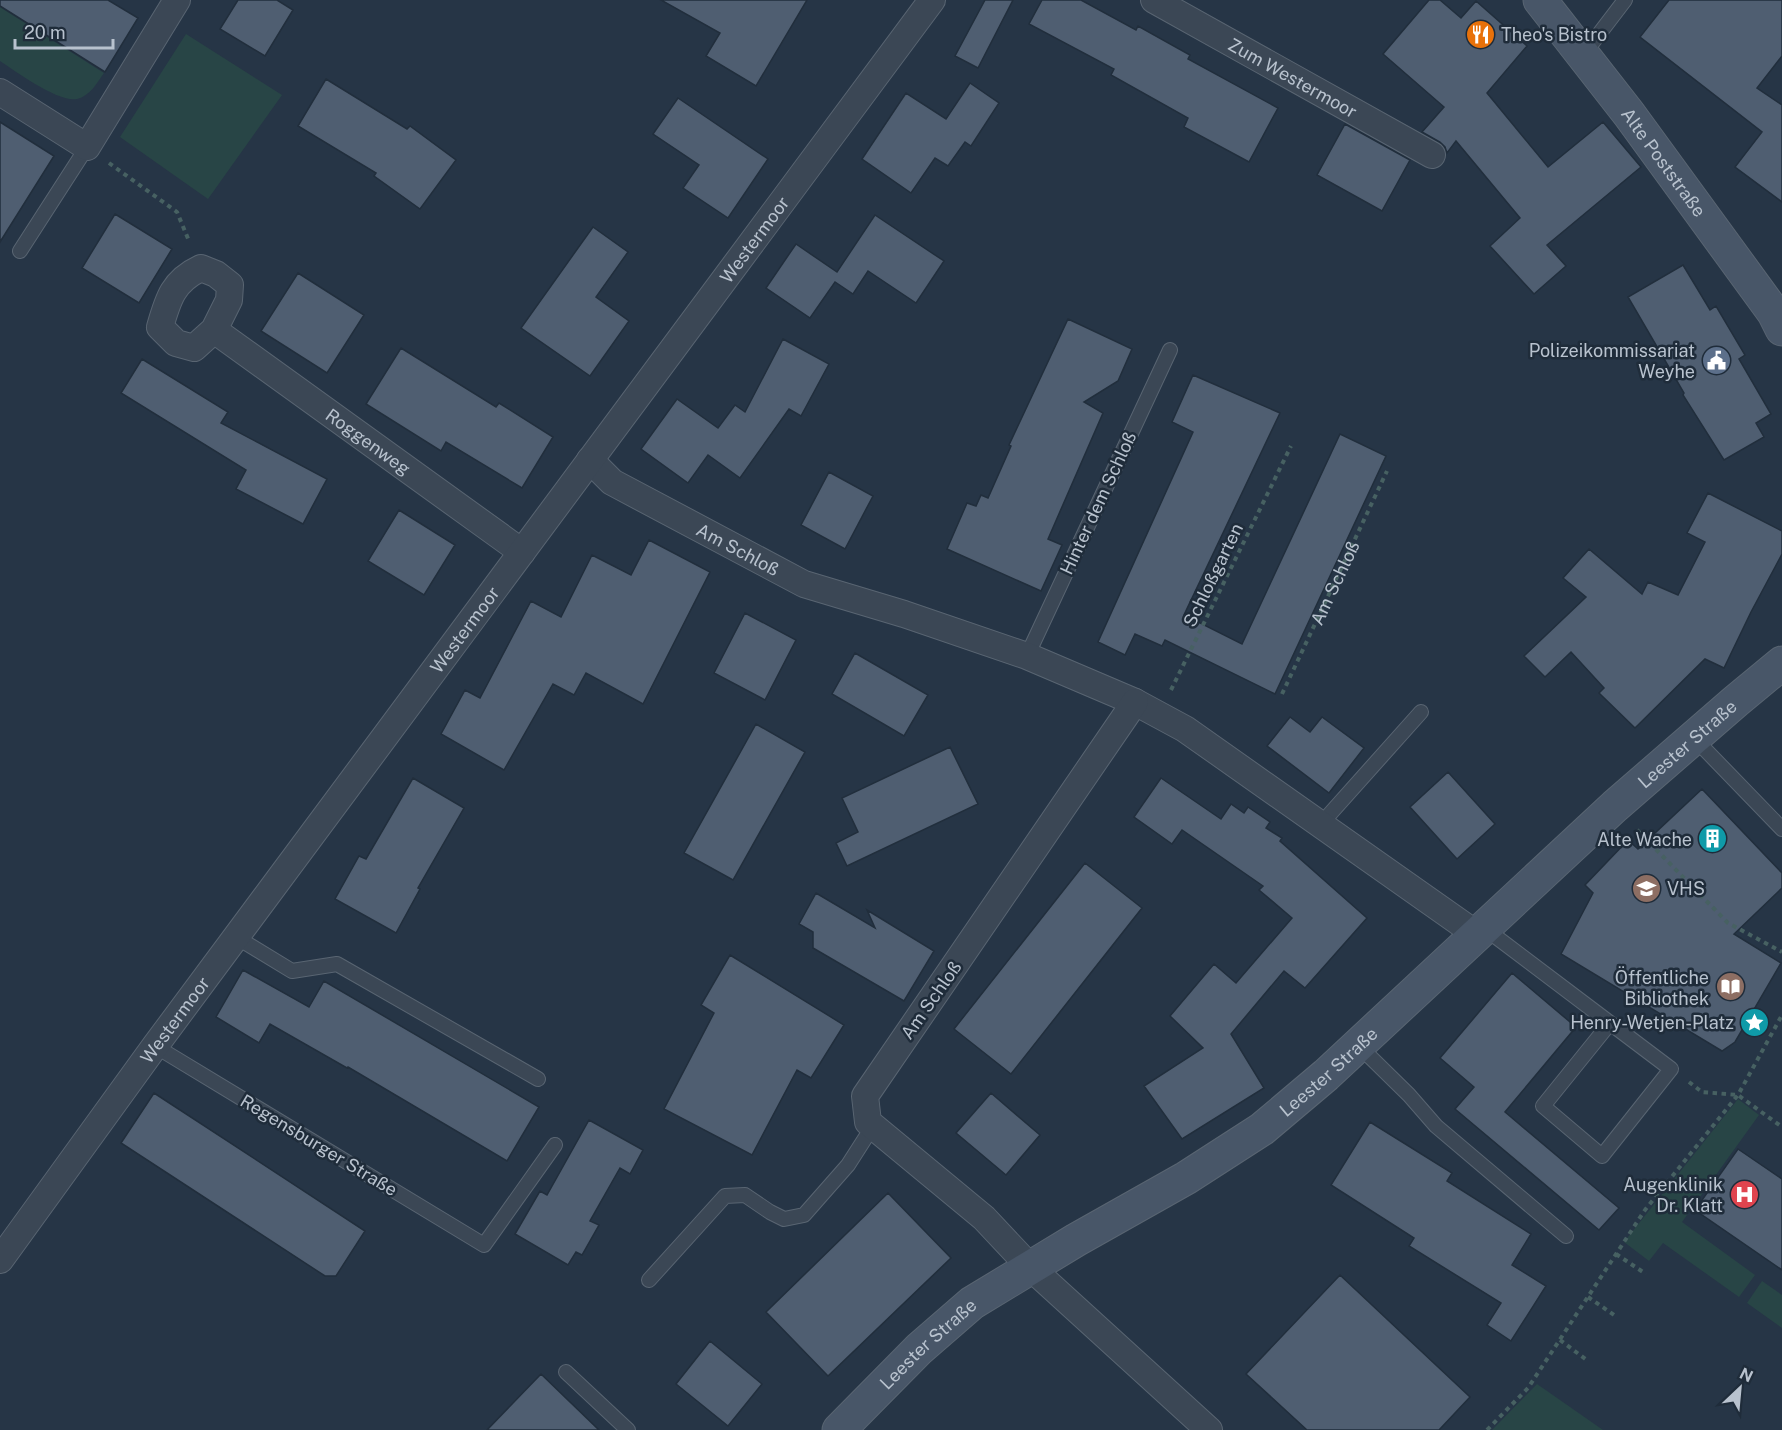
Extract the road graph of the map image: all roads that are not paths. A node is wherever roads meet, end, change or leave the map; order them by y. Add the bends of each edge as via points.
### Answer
1 (177, 0) edge
2 (932, 0) edge
3 (1154, 0) edge
4 (1540, 0) edge
5 (1625, 0) edge
6 (1583, 55) junction
7 (0, 92) edge
8 (87, 147) junction
9 (1432, 155) dead end
10 (20, 251) dead end
11 (1782, 329) edge
12 (214, 330) junction
13 (1170, 350) dead end
14 (590, 460) junction
15 (522, 552) junction
16 (1027, 656) junction
17 (1782, 663) edge
18 (1135, 702) junction
19 (1421, 712) dead end
20 (1693, 737) junction
21 (1320, 825) junction
22 (1782, 829) edge
23 (1479, 931) junction
24 (236, 937) junction
25 (1610, 1023) junction
26 (1358, 1045) junction
27 (154, 1046) junction
28 (538, 1079) dead end
29 (873, 1126) junction
30 (555, 1145) dead end
31 (1566, 1236) dead end
32 (0, 1260) edge
33 (1030, 1267) junction
34 (649, 1280) dead end
35 (567, 1372) dead end
36 (628, 1430) edge
37 (839, 1430) edge
38 (1209, 1430) edge

1 - 8 street
2 - 14 street, Westermoor
3 - 9 street, Zum Westermoor
4 - 6 street, Alte Poststraße
5 - 6 lane
6 - 11 street, Alte Poststraße
7 - 8 street
8 - 10 lane
12 - 12 street via 229,300 230,285 201,268 185,276 168,300 160,327 176,343 194,348
12 - 15 street, Roggenweg
13 - 16 lane, Hinter dem Schloß
14 - 15 street, Westermoor
14 - 16 street, Am Schloß via 612,482 804,584
15 - 24 street, Westermoor
16 - 18 street, Am Schloß
17 - 20 street, Leester Straße
18 - 21 street, Am Schloß via 1185,729
18 - 29 street, Am Schloß via 865,1096 868,1122
19 - 21 lane
20 - 22 lane
20 - 23 street, Leester Straße
21 - 23 street, Am Schloß
23 - 25 lane
23 - 26 street, Leester Straße
24 - 27 street, Westermoor
24 - 28 lane via 292,971 337,964
25 - 25 lane via 1543,1106 1602,1156 1671,1069
26 - 31 lane via 1436,1126
26 - 33 street, Leester Straße via 1262,1129 1186,1178
27 - 30 lane, Regensburger Straße via 484,1245
27 - 32 street, Westermoor
29 - 33 street via 984,1218
29 - 34 lane via 848,1165 804,1215 784,1219 745,1195 725,1196
33 - 37 street, Leester Straße via 963,1310
33 - 38 street
35 - 36 lane

